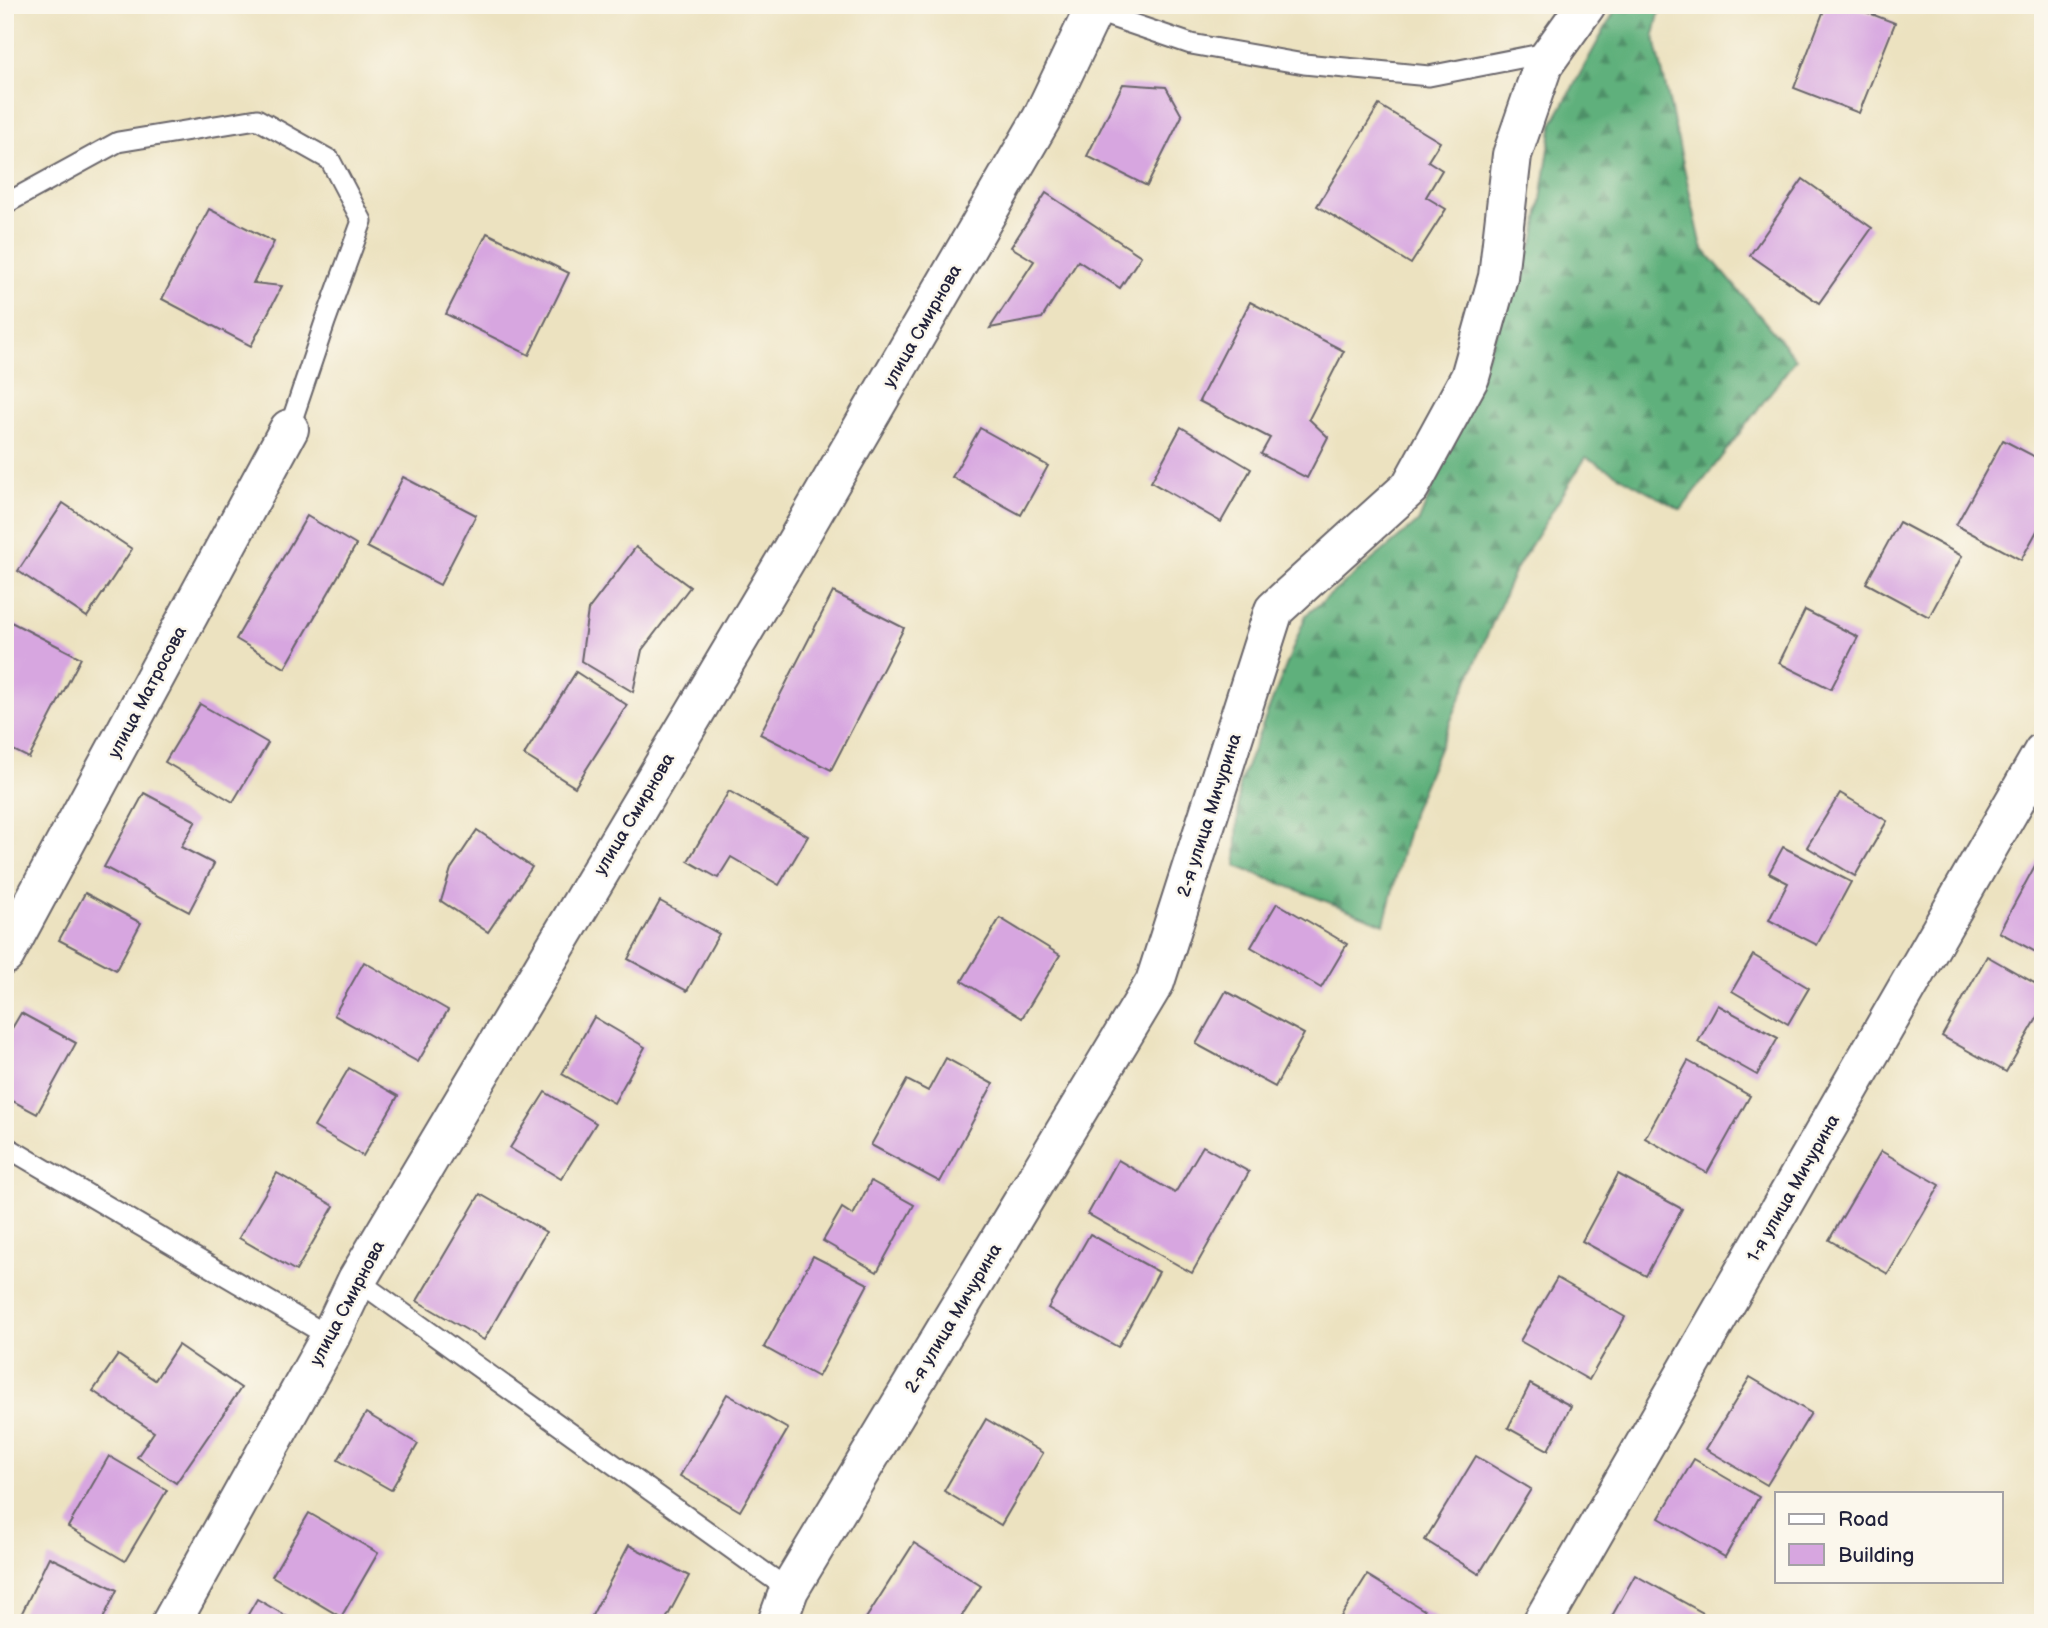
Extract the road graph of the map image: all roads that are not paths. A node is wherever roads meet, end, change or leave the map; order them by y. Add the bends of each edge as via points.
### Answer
1 (1586, 5) edge
2 (1094, 9) edge
3 (1552, 52) junction
4 (5, 204) edge
5 (289, 429) joint
6 (2043, 752) edge
7 (5, 955) edge
8 (5, 1146) edge
9 (357, 1280) junction
10 (330, 1337) junction
11 (783, 1606) edge
12 (171, 1623) edge
13 (1542, 1623) edge

1 - 3 street, 2-я улица Мичурина
2 - 3 lane via 1191,44 1304,64 1429,76
2 - 9 street, улица Смирнова via 1042,118 791,551
3 - 11 street, 2-я улица Мичурина via 1543,65 1512,155 1498,277 1470,377 1410,487 1274,610 1155,982
4 - 5 lane via 118,142 257,119 330,160 362,221
5 - 7 street, улица Матросова
6 - 13 street, 1-я улица Мичурина
8 - 10 lane
9 - 10 street, улица Смирнова
9 - 11 lane
10 - 12 street, улица Смирнова

